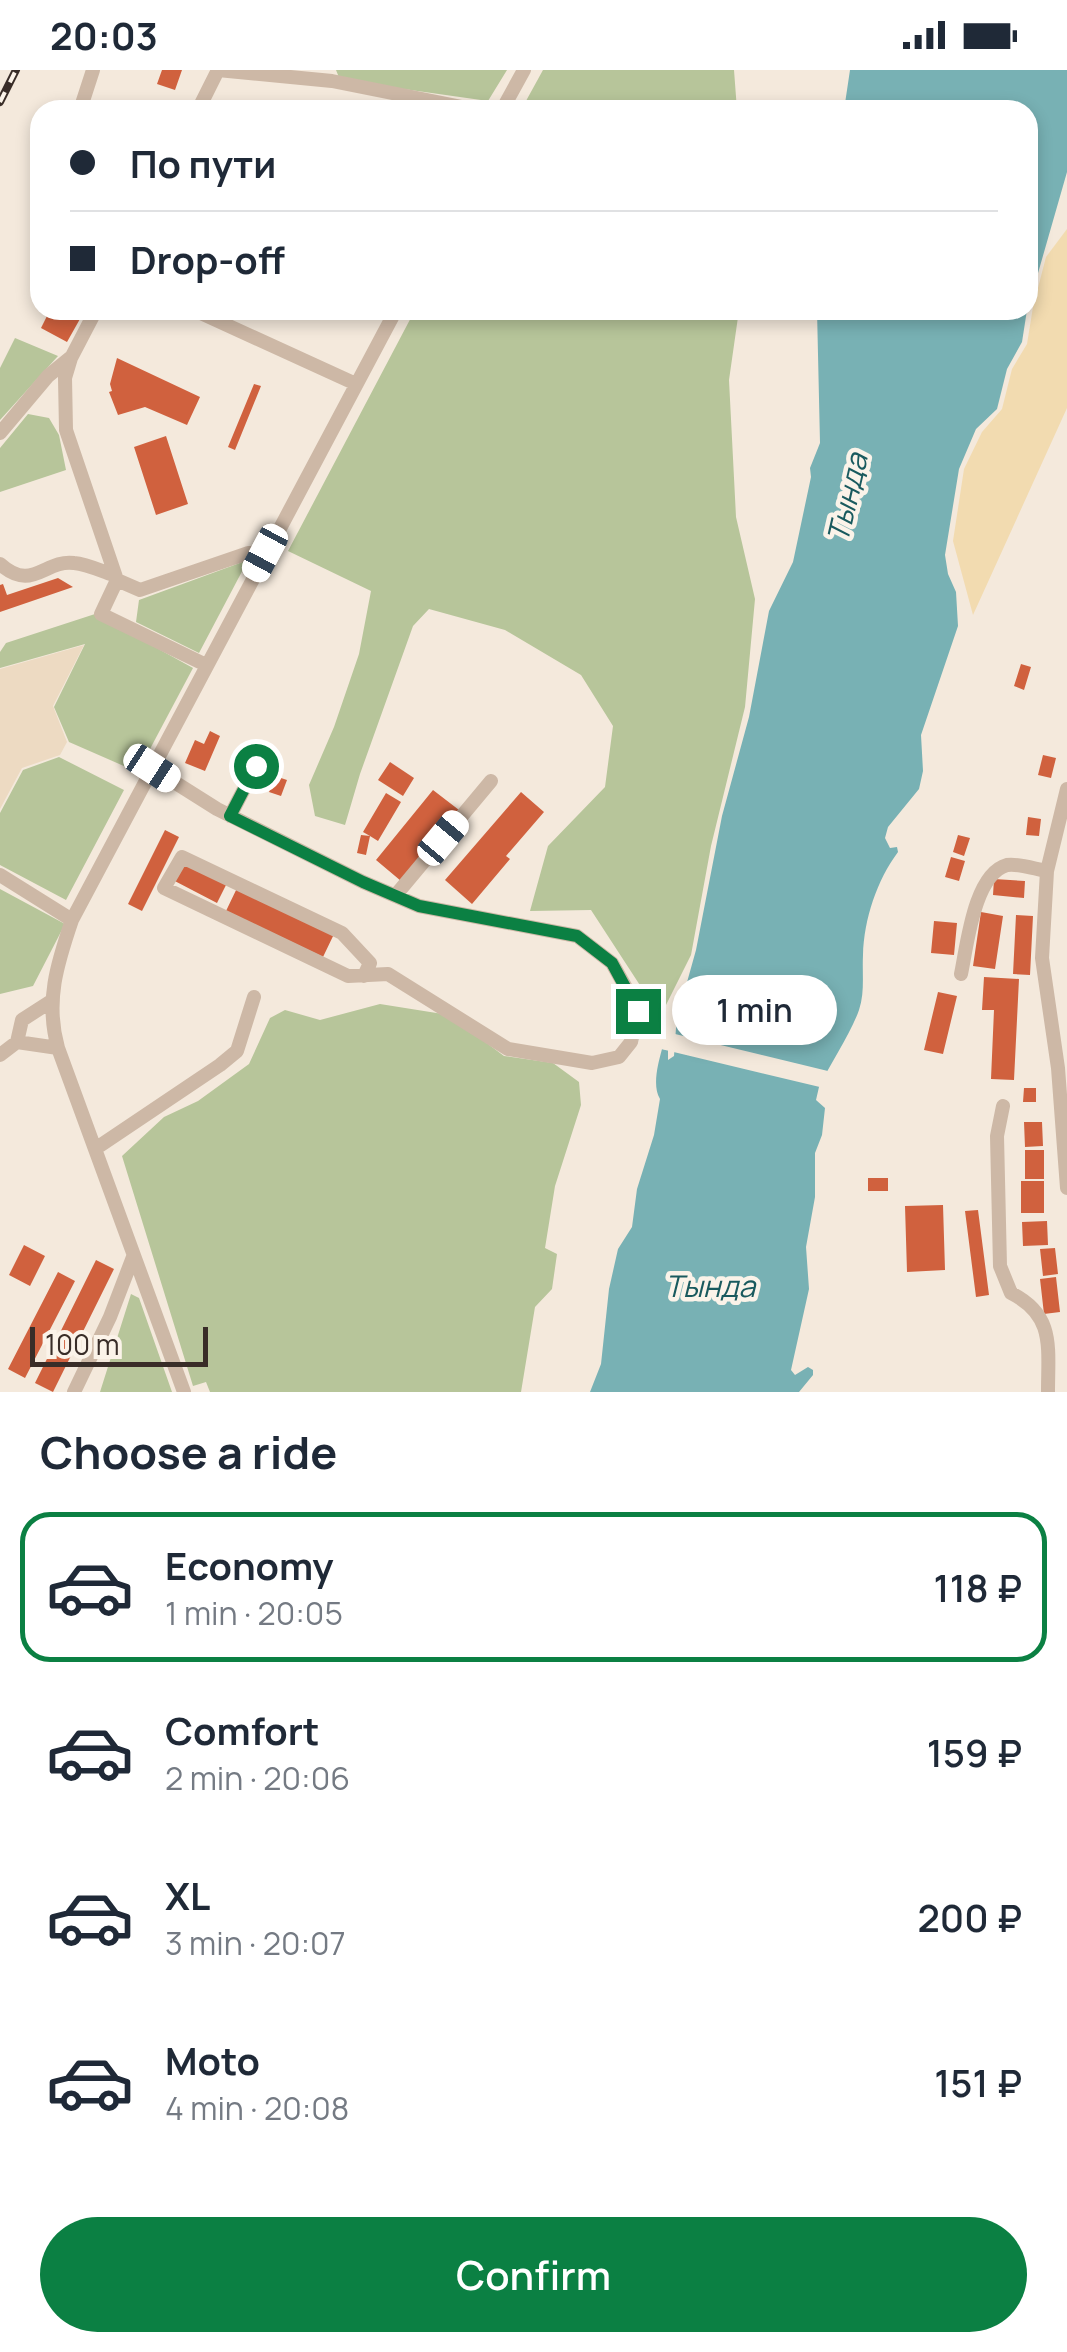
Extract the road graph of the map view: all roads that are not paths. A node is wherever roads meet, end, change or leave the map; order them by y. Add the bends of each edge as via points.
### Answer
1 (93, 70) edge
2 (524, 70) edge
3 (83, 100) edge
4 (203, 100) edge
5 (427, 100) edge
6 (508, 100) edge
7 (91, 320) edge
8 (216, 320) edge
9 (391, 320) edge
10 (71, 358) junction
11 (356, 384) junction
12 (0, 433) edge
13 (265, 553) junction
14 (0, 564) edge
15 (115, 578) junction
16 (206, 664) junction
17 (256, 766) dead end
18 (152, 768) junction
19 (490, 781) dead end
20 (1067, 789) edge
21 (230, 816) junction
22 (1047, 871) junction
23 (0, 875) edge
24 (395, 896) junction
25 (72, 920) junction
26 (962, 974) dead end
27 (364, 976) junction
28 (254, 997) dead end
29 (50, 1002) junction
30 (638, 1011) tunnel mouth
31 (18, 1042) junction
32 (631, 1042) dead end
33 (58, 1048) junction
34 (0, 1055) edge
35 (1062, 1068) edge
36 (1064, 1091) edge
37 (1003, 1106) dead end
38 (1064, 1128) edge
39 (94, 1149) junction
40 (1067, 1188) edge
41 (133, 1257) junction
42 (74, 1392) edge
43 (184, 1392) edge
44 (1048, 1392) edge

1 - 3 street
2 - 6 street
4 - 5 street via 218,70 332,81
7 - 10 street
8 - 11 street
9 - 11 street
10 - 12 street
10 - 15 street via 66,430
11 - 13 street
13 - 15 street via 140,590
13 - 16 street
14 - 15 street via 30,577 72,562
15 - 16 street via 101,614
16 - 18 street
17 - 21 street
18 - 21 street
18 - 25 street
19 - 24 street
20 - 22 street
21 - 24 street
22 - 26 street via 1009,864 994,872 976,901
22 - 35 street via 1042,958
23 - 25 street
24 - 30 street via 577,936 612,963
25 - 29 street
27 - 27 street via 348,976 164,888 182,857 342,933 370,963
27 - 32 street via 388,974 508,1049 592,1064 619,1057
28 - 39 street via 237,1050
29 - 31 street via 22,1020
29 - 33 street
31 - 33 street
31 - 34 street
33 - 39 street
35 - 36 street
36 - 38 street
37 - 44 street via 996,1136 1000,1266 1011,1294 1043,1319
38 - 40 street
39 - 41 street
41 - 42 street
41 - 43 street

